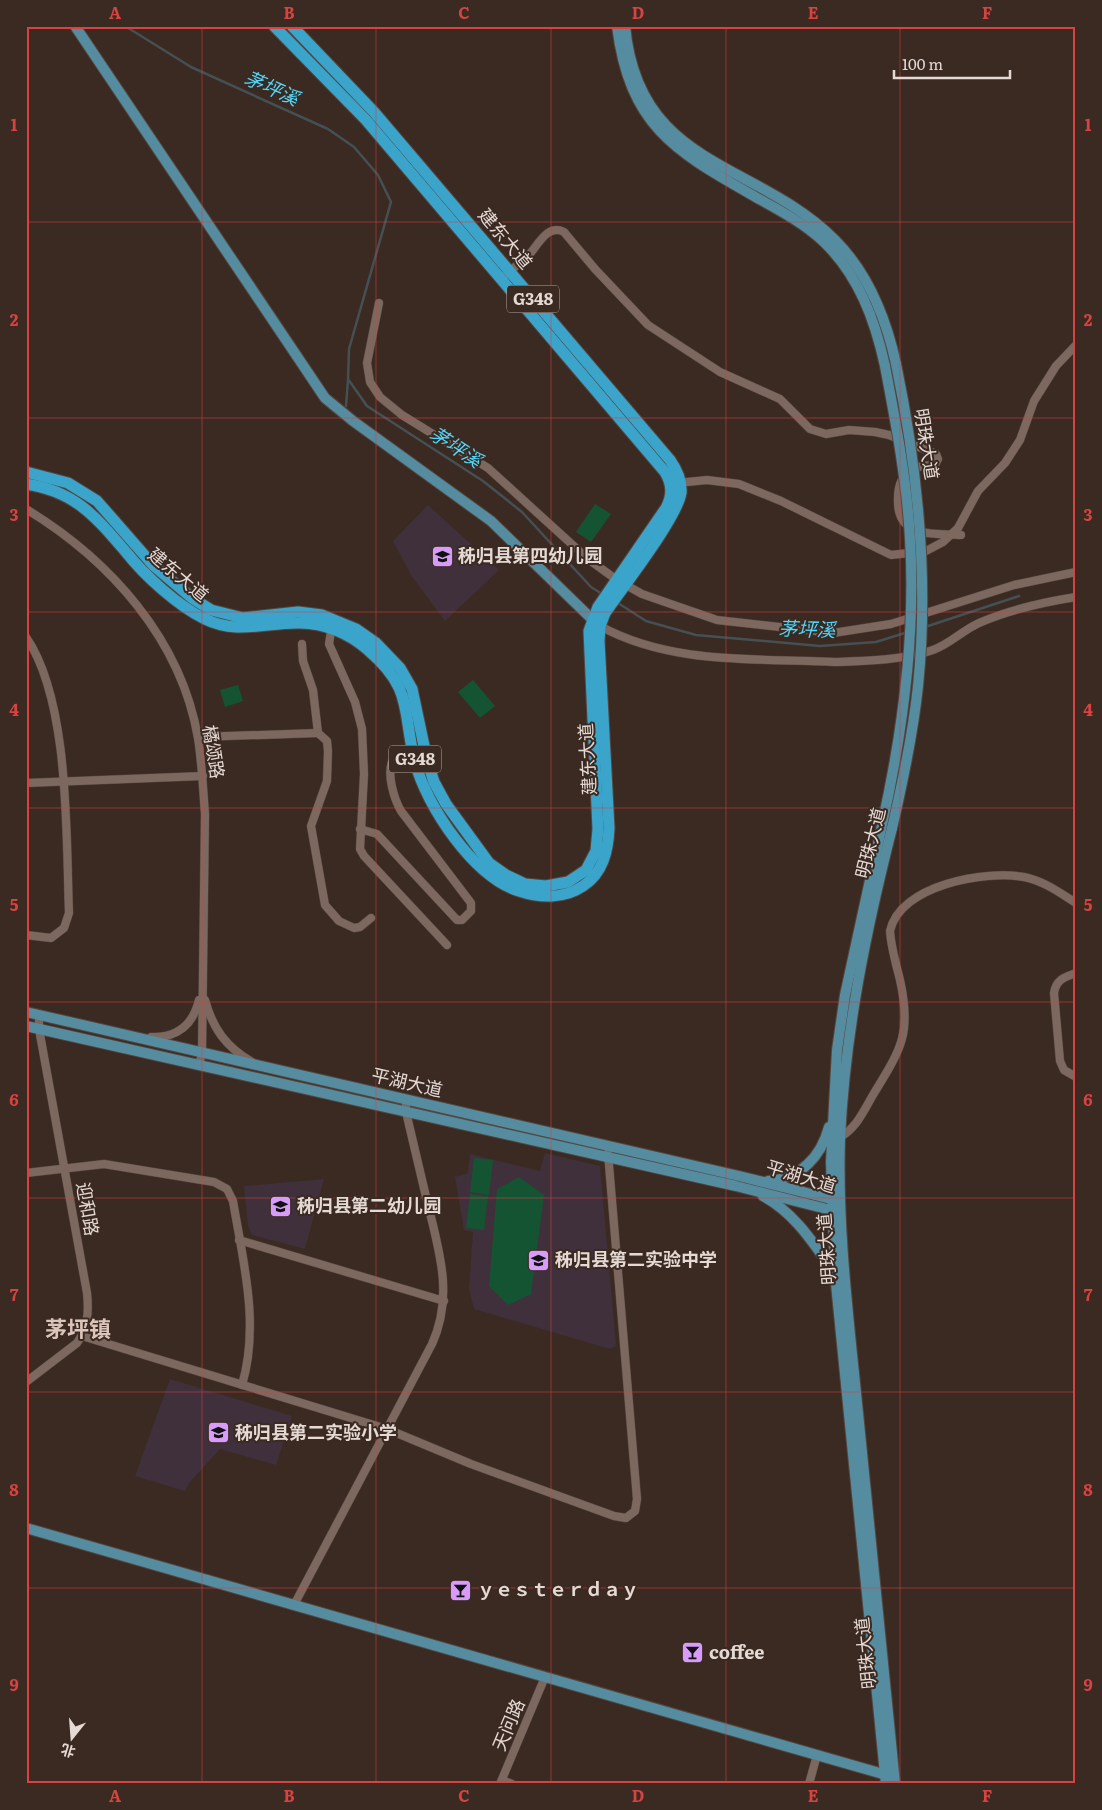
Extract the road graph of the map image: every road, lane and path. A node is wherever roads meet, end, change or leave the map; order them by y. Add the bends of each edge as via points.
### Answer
1 (75, 26) edge
2 (274, 26) edge
3 (292, 26) edge
4 (617, 26) edge
5 (625, 26) edge
6 (505, 275) junction
7 (379, 303) dead end
8 (1076, 345) edge
9 (890, 365) junction
10 (26, 472) edge
11 (676, 483) junction
12 (28, 484) edge
13 (26, 509) edge
14 (951, 535) junction
15 (961, 535) dead end
16 (1076, 572) edge
17 (618, 586) junction
18 (1076, 597) edge
19 (596, 623) junction
20 (333, 624) junction
21 (26, 637) edge
22 (302, 644) dead end
23 (318, 733) junction
24 (198, 737) junction
25 (419, 754) junction
26 (203, 776) junction
27 (64, 782) junction
28 (26, 783) edge
29 (887, 827) junction
30 (360, 829) junction
31 (1076, 903) edge
32 (371, 918) dead end
33 (26, 936) edge
34 (447, 945) dead end
35 (1076, 973) edge
36 (203, 983) junction
37 (26, 1012) edge
38 (39, 1015) junction
39 (26, 1026) edge
40 (39, 1029) junction
41 (132, 1036) junction
42 (202, 1052) junction
43 (199, 1065) junction
44 (258, 1066) junction
45 (1076, 1077) edge
46 (406, 1100) junction
47 (832, 1106) junction
48 (406, 1112) junction
49 (840, 1137) junction
50 (608, 1146) junction
51 (608, 1157) junction
52 (64, 1168) junction
53 (26, 1173) edge
54 (738, 1181) junction
55 (831, 1199) junction
56 (836, 1208) junction
57 (240, 1240) junction
58 (835, 1274) junction
59 (444, 1301) junction
60 (82, 1336) junction
61 (26, 1382) edge
62 (242, 1385) junction
63 (387, 1429) junction
64 (26, 1528) edge
65 (294, 1605) junction
66 (545, 1677) junction
67 (817, 1755) junction
68 (890, 1780) edge
69 (501, 1782) edge
70 (512, 1784) edge
71 (809, 1784) edge

1 - 19 main road via 325,398 492,521
2 - 6 highway, 建东大道 / G348 via 366,120
3 - 6 highway, 建东大道 / G348 via 374,112
4 - 9 main road, 明珠大道 via 625,70 634,94 664,137 684,154 782,212 823,242 840,260 865,300
5 - 9 main road, 明珠大道 via 630,57 638,79 648,101 670,130 700,154 801,212 835,239 854,261 881,311
6 - 11 highway, 建东大道 / G348
6 - 14 street via 532,251 541,238 553,231 567,234 648,325 720,372 780,399 810,429 826,434 849,430 875,432 933,452 938,456 936,463 915,468 902,480 898,496 900,514 906,525 917,532
7 - 17 street via 367,363 370,382 380,397 402,415 488,468
8 - 14 street via 1056,366 1034,401 1020,440 1005,463 978,491
9 - 29 main road, 明珠大道, bridge via 916,484 922,596 915,714
10 - 20 highway, 建东大道 / G348 via 68,484 97,502 153,564 211,610 243,618 298,612
11 - 14 street via 723,481 753,489 891,555 926,551
11 - 17 highway, 建东大道 / G348 via 666,508
12 - 20 highway, 建东大道 / G348 via 63,494 89,510 144,572 185,607 206,620 243,628 299,623
13 - 24 street, 橘颂路 via 76,544 133,599 156,630 175,665
14 - 15 street
16 - 17 street via 1014,585 891,624 833,633 708,618
17 - 19 highway, 建东大道 / G348
18 - 19 street via 990,618 939,648 924,653 857,661 685,654 646,646
19 - 25 highway, 建东大道 / G348 via 588,640 598,829 596,851 586,870 568,882 546,886 525,884 497,869 481,855 446,804
20 - 25 highway, 建东大道 / G348 via 366,635 400,668 416,701
20 - 30 street via 329,644 355,702 362,729 364,774
21 - 27 street via 42,669 50,697
22 - 23 street via 303,661 313,690
23 - 24 street
23 - 32 street via 327,741 328,771 311,835 325,905 339,921 354,928 360,928
24 - 26 street, 橘颂路
25 - 30 street via 397,758 390,765 397,805 471,903 471,910 462,920 456,920 377,834
26 - 27 street
26 - 36 street, 橘颂路
27 - 28 street
27 - 33 street via 68,919 64,928 51,938
29 - 47 main road, 明珠大道 via 845,995
29 - 49 main road, 明珠大道 via 854,1003
30 - 34 street via 360,849 364,856
31 - 49 street via 1036,881 992,875 951,882 901,910 890,930 905,1004 903,1038 893,1063 852,1129
35 - 45 street via 1057,982 1054,993 1060,1061 1064,1070
36 - 41 street via 197,1008 185,1028 161,1038
36 - 42 street, 橘颂路
36 - 44 street via 208,1010 219,1035
37 - 38 main road, 平湖大道
38 - 40 street, 迎和路
38 - 41 main road, 平湖大道
39 - 40 main road, 平湖大道
40 - 43 main road, 平湖大道
40 - 52 street, 迎和路
41 - 42 main road, 平湖大道
42 - 43 street, 橘颂路
42 - 44 main road, 平湖大道
43 - 48 main road, 平湖大道
44 - 46 main road, 平湖大道
46 - 48 street
46 - 50 main road, 平湖大道
47 - 54 main road via 824,1141 816,1156 803,1169 789,1177 773,1180
47 - 55 main road, 明珠大道
48 - 51 main road, 平湖大道
48 - 59 street via 441,1259
49 - 56 main road, 明珠大道
50 - 51 street
50 - 54 main road, 平湖大道
51 - 54 main road, 平湖大道
51 - 63 street via 637,1499 635,1511 626,1518 614,1516
52 - 53 street
52 - 57 street via 114,1165 221,1185 231,1194
52 - 60 street, 迎和路 via 87,1300 88,1318
54 - 55 main road, 平湖大道
54 - 56 main road, 平湖大道
54 - 58 main road via 788,1214 804,1230
55 - 56 main road, 平湖大道
56 - 58 main road, 明珠大道
56 - 68 main road, 明珠大道
57 - 59 street
57 - 62 street via 250,1307 248,1360
58 - 68 main road, 明珠大道
59 - 63 street via 436,1335
60 - 61 street, 迎和路 via 71,1350
60 - 62 street
62 - 63 street
63 - 65 street
64 - 65 main road
65 - 66 main road
66 - 67 main road
66 - 69 street, 天问路
67 - 68 main road
67 - 71 street
69 - 70 street

